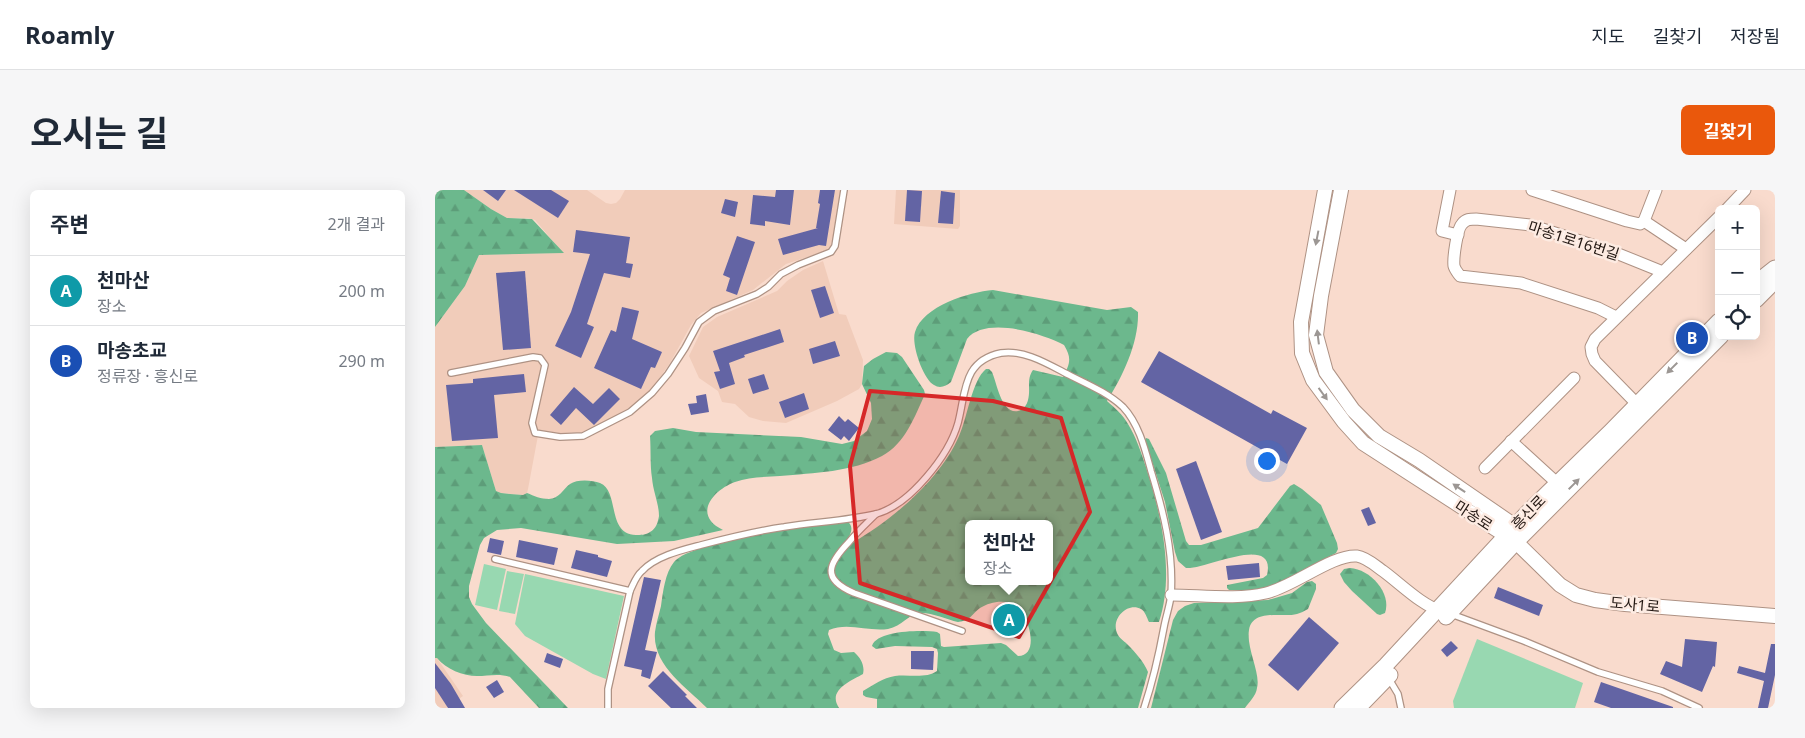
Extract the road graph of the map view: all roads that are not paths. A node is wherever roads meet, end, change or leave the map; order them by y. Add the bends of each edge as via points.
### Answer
1 (845, 190) edge
2 (1325, 190) edge
3 (1341, 190) edge
4 (1450, 190) edge
5 (1532, 190) edge
6 (1656, 190) edge
7 (1745, 190) edge
8 (1731, 205) edge
9 (1715, 221) edge
10 (1644, 222) junction
11 (1458, 235) junction
12 (1686, 249) junction
13 (1775, 268) edge
14 (1663, 272) junction
15 (1760, 280) edge
16 (1775, 281) edge
17 (1760, 296) edge
18 (1616, 317) junction
19 (1715, 325) edge
20 (1717, 340) edge
21 (451, 373) dead end
22 (1574, 378) dead end
23 (1637, 404) junction
24 (1511, 441) junction
25 (1485, 468) dead end
26 (1557, 483) junction
27 (876, 514) junction
28 (1512, 534) junction
29 (495, 559) dead end
30 (631, 590) junction
31 (1171, 595) junction
32 (1443, 612) junction
33 (1775, 616) edge
34 (961, 631) dead end
35 (1388, 677) junction
36 (608, 708) edge
37 (1144, 708) edge
38 (1342, 708) edge
39 (1358, 708) edge
40 (1401, 708) edge
41 (1698, 708) edge

1 - 21 lane via 835,246 831,252 781,274 757,294 714,311 699,322 668,374 652,393 630,412 591,433 574,437 535,433 532,423 545,365 540,358 533,356
2 -> 28 street, 마송로 via 1301,322 1303,353 1313,380 1343,422 1363,443
28 -> 3 street, 마송로 via 1419,460 1379,436 1353,410 1326,372 1316,335
4 - 11 street via 1442,231
5 - 10 street via 1627,222
6 - 10 street
7 - 8 street
9 - 12 street
10 - 12 street
11 - 14 street, 마송1로16번길 via 1462,223 1468,219 1530,225
11 - 18 street via 1454,265 1461,276 1521,284 1598,308
12 - 14 street
13 - 15 main road
14 - 18 street
16 - 17 main road
18 - 23 street via 1595,339 1591,354
19 -> 23 main road, 흥신로
28 -> 20 main road, 흥신로
22 - 24 street
23 - 26 main road, 흥신로
24 - 25 street
24 - 26 street
26 - 28 main road, 흥신로
27 - 30 lane via 783,527 686,549 644,569
27 - 31 lane via 903,500 937,463 958,423 962,394 968,376 977,365 1002,353 1022,354 1100,390 1123,407 1135,423 1164,516
27 - 34 lane via 833,560 830,572 838,586
28 - 32 main road, 흥신로
28 - 33 street, 도사1로 via 1560,585 1584,598
29 - 30 lane
30 - 36 lane via 608,689
31 - 32 street via 1246,596 1266,593 1342,557 1359,556
31 - 37 lane via 1159,656
32 - 35 main road, 흥신로
32 - 38 main road, 흥신로
32 - 41 lane via 1525,640 1598,672 1662,691
35 - 39 main road, 흥신로
35 - 40 lane via 1398,694

